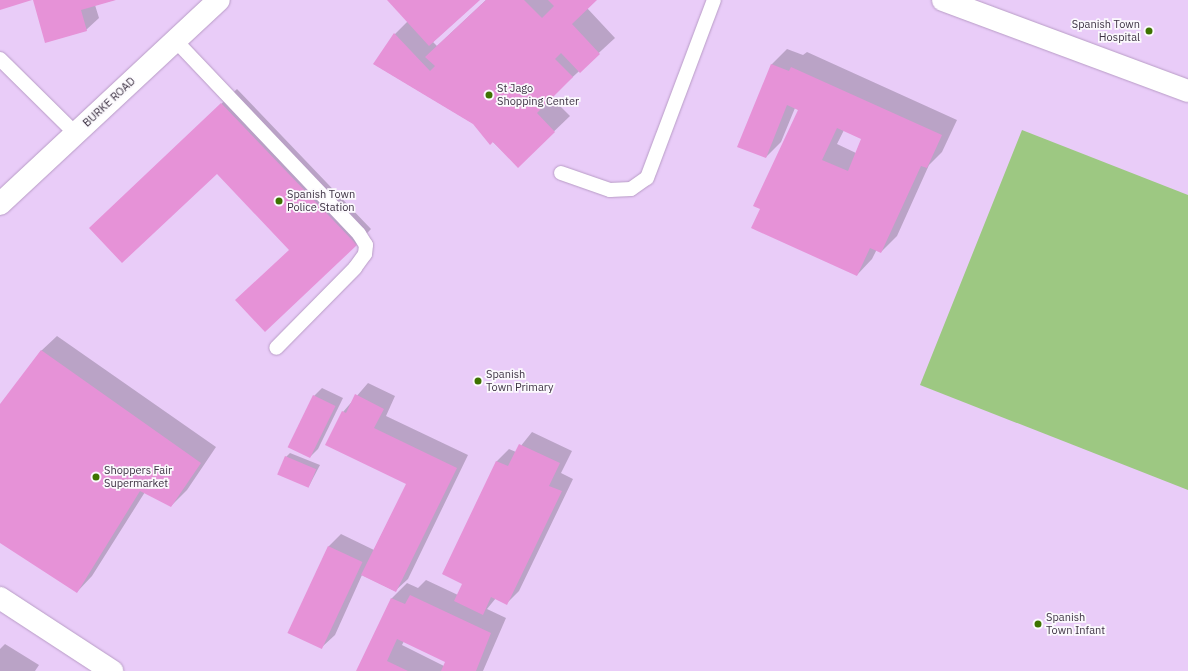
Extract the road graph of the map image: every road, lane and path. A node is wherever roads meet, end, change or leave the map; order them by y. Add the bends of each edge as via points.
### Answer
1 (219, 0) edge
2 (714, 0) edge
3 (943, 0) edge
4 (176, 40) junction
5 (0, 59) edge
6 (1188, 91) edge
7 (75, 133) junction
8 (561, 173) dead end
9 (0, 204) edge
10 (276, 348) dead end
11 (0, 598) edge
12 (112, 671) edge

1 - 4 street, BURKE ROAD
2 - 8 lane via 647,178 631,189 610,190
3 - 6 street
4 - 7 street, BURKE ROAD
4 - 10 lane via 366,245 365,254 355,268
5 - 7 lane
7 - 9 street, BURKE ROAD
11 - 12 street

